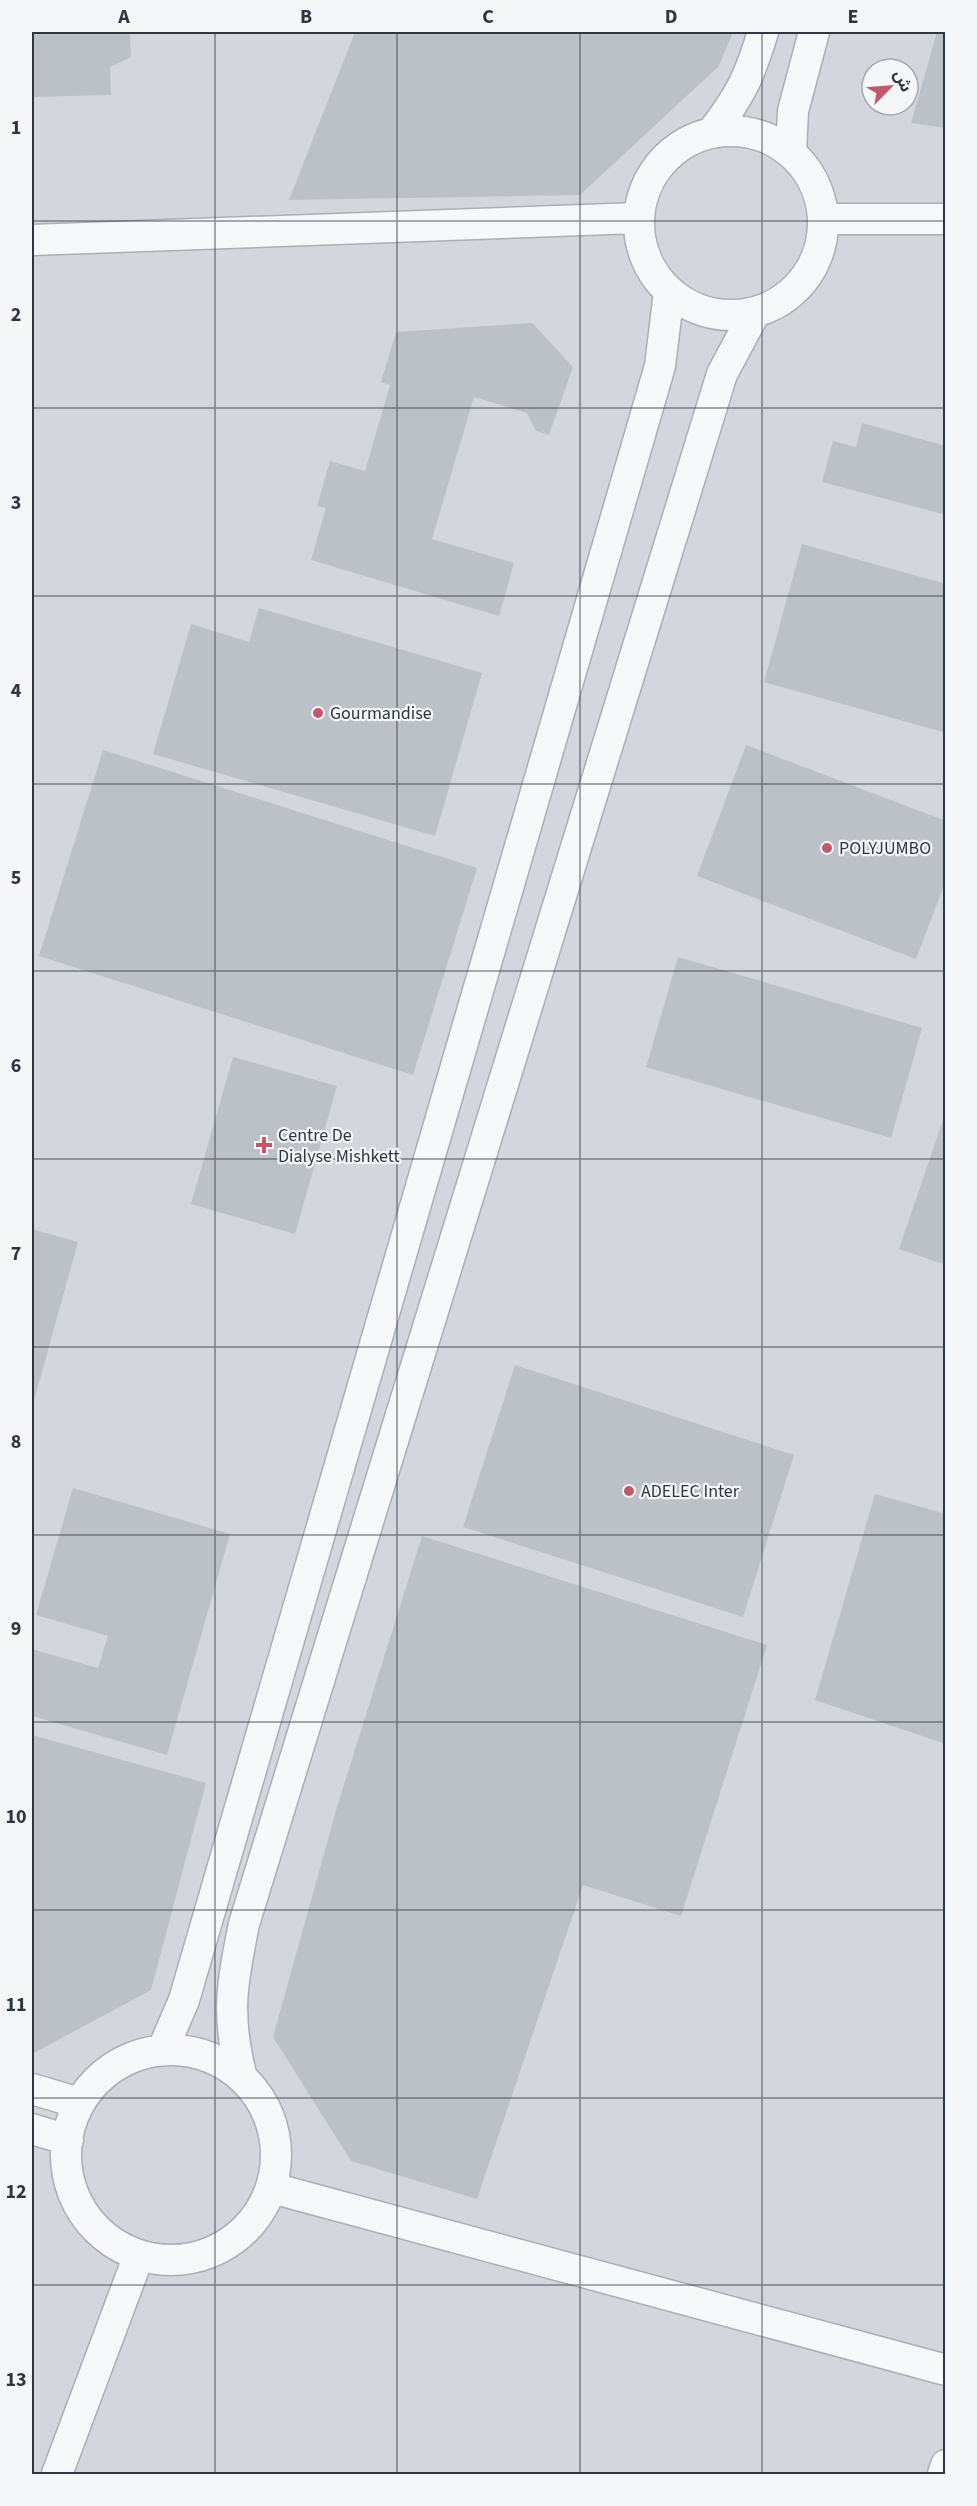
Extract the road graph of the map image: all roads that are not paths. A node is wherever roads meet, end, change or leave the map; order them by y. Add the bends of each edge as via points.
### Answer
1 (763, 32) edge
2 (814, 32) edge
3 (713, 131) junction
4 (791, 152) junction
5 (638, 218) junction
6 (824, 219) junction
7 (945, 219) edge
8 (32, 240) edge
9 (669, 292) junction
10 (754, 314) junction
11 (420, 1187) junction
12 (469, 1198) junction
13 (163, 2049) junction
14 (241, 2074) junction
15 (32, 2089) edge
16 (80, 2103) junction
17 (32, 2129) edge
18 (68, 2140) junction
19 (272, 2188) junction
20 (139, 2256) junction
21 (945, 2370) edge
22 (945, 2464) edge
23 (57, 2475) edge
24 (943, 2475) edge

1 - 3 street via 750,76
2 - 4 street via 793,111
3 - 4 street via 759,134
3 - 5 street via 675,147 649,178
4 - 6 street via 815,182
5 - 8 street
5 - 9 street via 645,258
6 - 7 street
6 - 10 street via 818,257 799,287
9 - 10 street via 699,311 734,316
9 - 11 street via 660,366
10 - 12 street via 722,374
11 - 12 street
11 - 13 street via 184,2000
12 - 14 street via 244,1924 232,1986 232,2036
13 - 14 street via 204,2054
13 - 16 street via 123,2060 91,2085
14 - 19 street via 266,2107 277,2147
15 - 16 street
16 - 18 street
17 - 18 street
18 - 20 street via 66,2163 77,2203 103,2235
19 - 20 street via 252,2224 220,2250 180,2261
19 - 21 street
20 - 23 street
22 - 24 street

